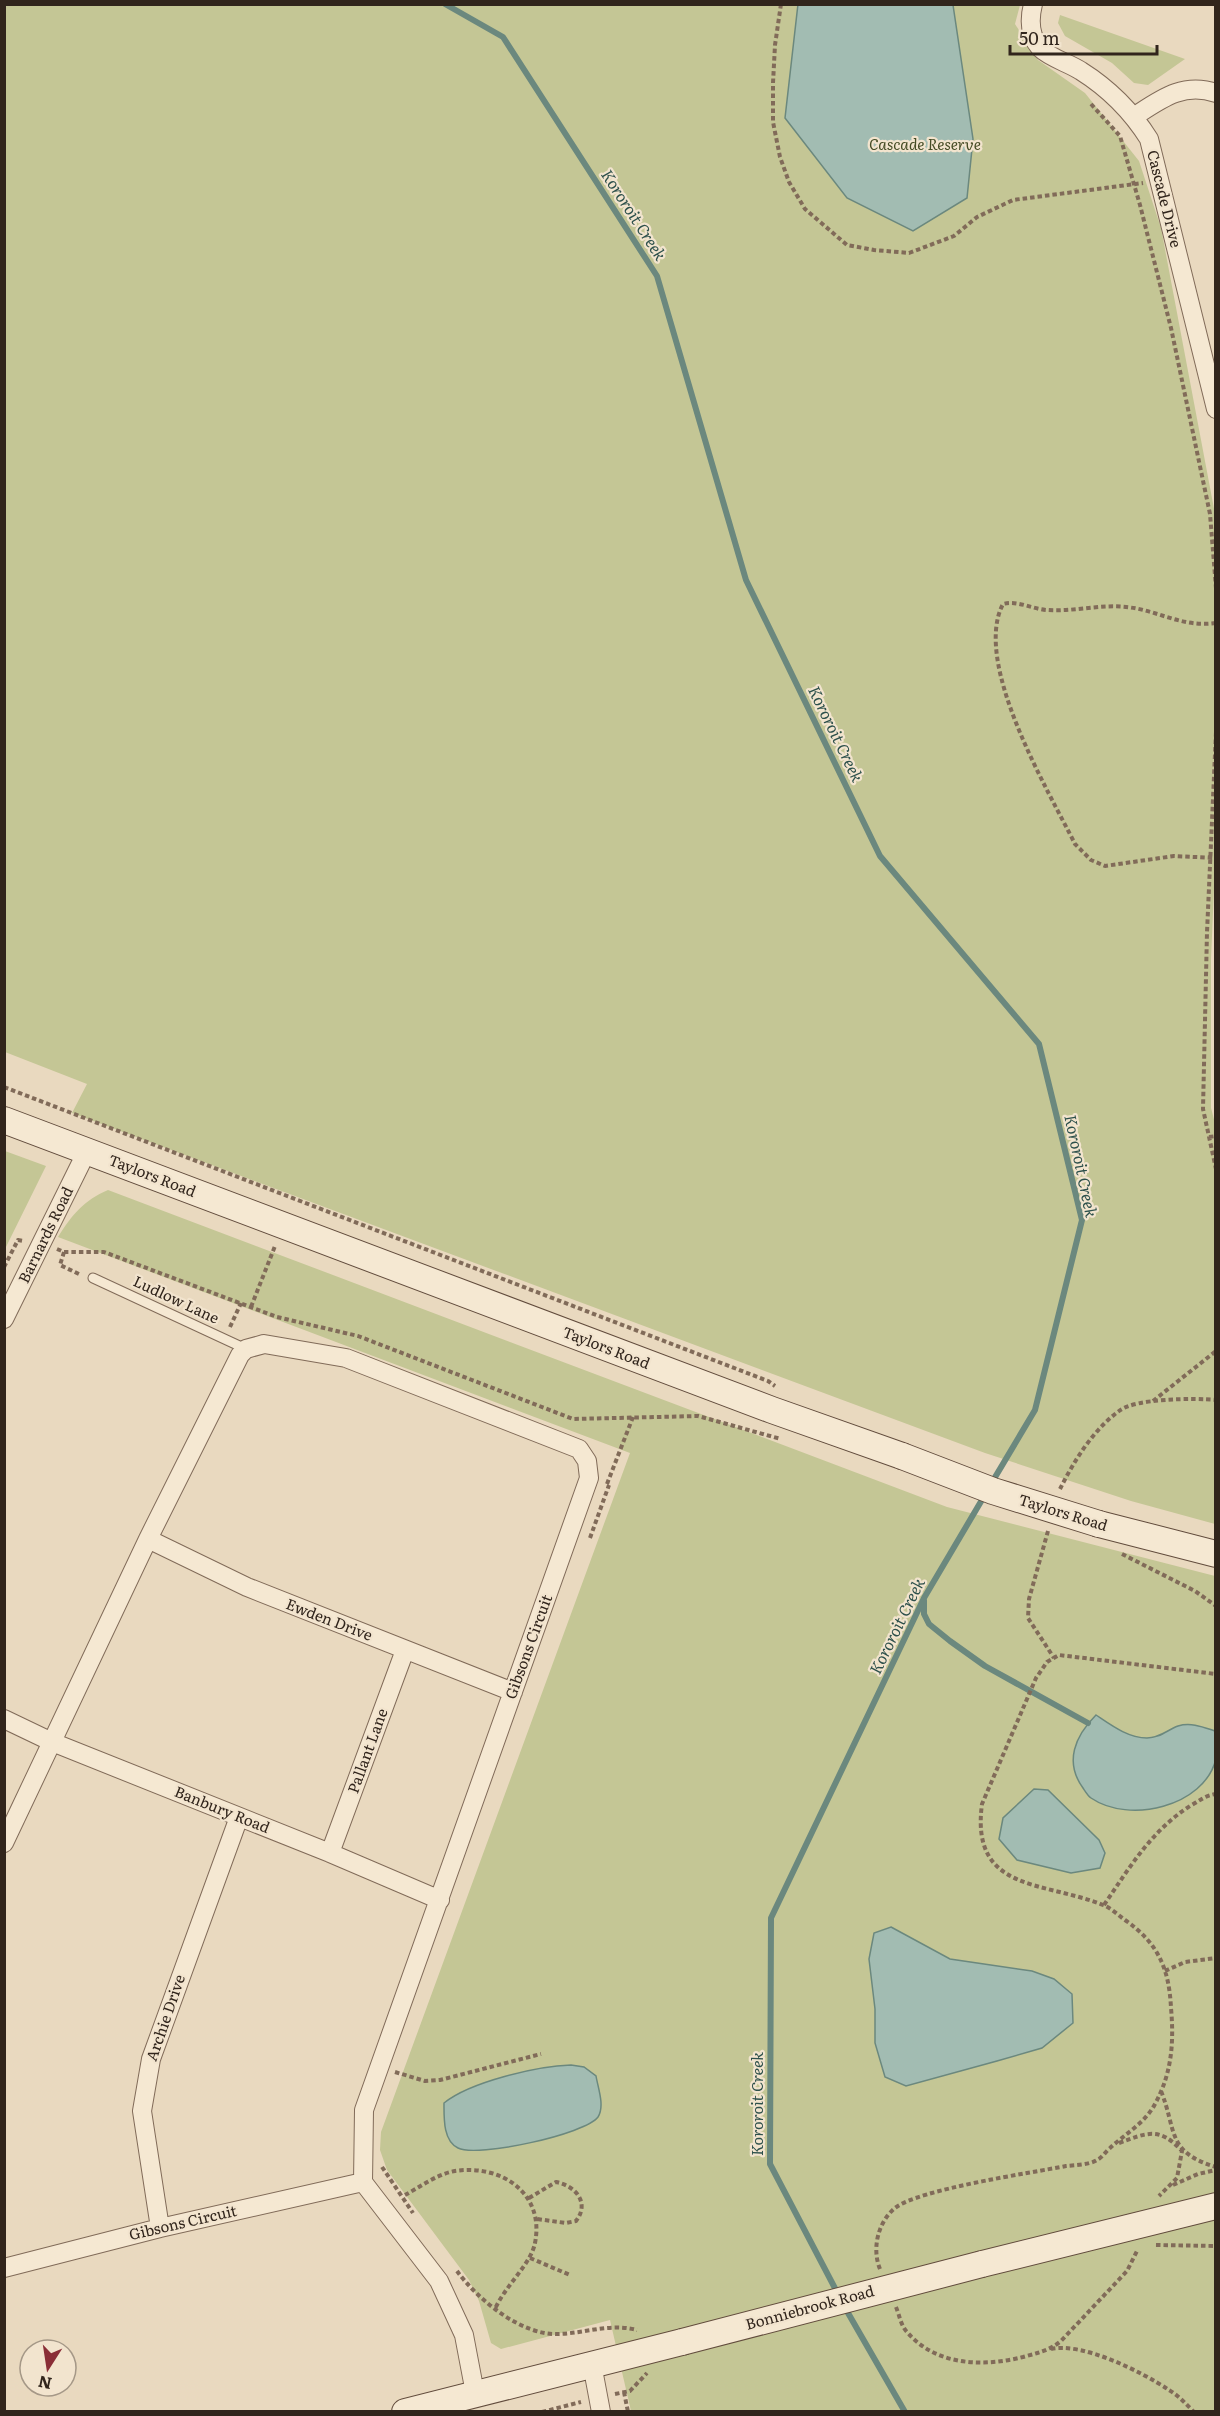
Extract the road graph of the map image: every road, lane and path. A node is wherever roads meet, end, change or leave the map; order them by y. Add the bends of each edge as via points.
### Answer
1 (781, 4) edge
2 (1033, 4) edge
3 (1215, 93) edge
4 (1088, 100) dead end
5 (1135, 116) junction
6 (1160, 182) junction
7 (1133, 184) junction
8 (1215, 406) edge
9 (1215, 588) edge
10 (1215, 622) edge
11 (1215, 732) edge
12 (1213, 858) edge
13 (4, 1087) edge
14 (4, 1120) edge
15 (1215, 1136) edge
16 (1209, 1137) junction
17 (87, 1150) junction
18 (1215, 1168) edge
19 (283, 1226) junction
20 (42, 1242) junction
21 (64, 1252) junction
22 (4, 1267) edge
23 (93, 1278) joint
24 (241, 1303) junction
25 (251, 1307) junction
26 (4, 1319) edge
27 (225, 1339) junction
28 (246, 1349) junction
29 (1215, 1351) edge
30 (777, 1388) dead end
31 (1152, 1401) dead end
32 (633, 1417) junction
33 (786, 1440) dead end
34 (589, 1478) junction
35 (609, 1485) junction
36 (148, 1539) junction
37 (589, 1540) dead end
38 (1118, 1552) dead end
39 (1215, 1554) edge
40 (1215, 1606) edge
41 (405, 1650) junction
42 (1215, 1674) edge
43 (513, 1692) junction
44 (4, 1719) edge
45 (52, 1742) junction
46 (1215, 1794) edge
47 (239, 1817) junction
48 (4, 1843) edge
49 (330, 1853) junction
50 (440, 1900) junction
51 (1104, 1905) junction
52 (1215, 1958) edge
53 (1165, 1971) junction
54 (541, 2054) dead end
55 (387, 2073) junction
56 (1161, 2090) junction
57 (1112, 2145) junction
58 (1182, 2151) junction
59 (380, 2157) dead end
60 (1215, 2168) edge
61 (363, 2182) junction
62 (1170, 2187) junction
63 (405, 2195) dead end
64 (529, 2198) junction
65 (1151, 2203) dead end
66 (1215, 2206) edge
67 (537, 2219) junction
68 (418, 2220) dead end
69 (160, 2228) junction
70 (1149, 2245) dead end
71 (1215, 2246) edge
72 (1138, 2248) dead end
73 (530, 2258) junction
74 (453, 2267) dead end
75 (4, 2268) edge
76 (570, 2275) dead end
77 (883, 2277) dead end
78 (892, 2299) dead end
79 (495, 2309) junction
80 (640, 2331) dead end
81 (1051, 2349) junction
82 (592, 2364) junction
83 (624, 2392) dead end
84 (475, 2393) junction
85 (405, 2412) edge
86 (601, 2412) edge
87 (628, 2412) edge
88 (1194, 2412) edge

1 - 7 path via 773,83 773,122 780,157 805,209 847,244 909,253 954,236 977,217 1013,200
2 - 5 street, Cascade Drive via 1031,33 1041,49 1082,71
3 - 5 street via 1178,90
4 - 7 path via 1120,136
5 - 6 street, Cascade Drive via 1149,139
6 - 7 path
6 - 8 street, Cascade Drive
7 - 9 path via 1171,328 1210,514
10 - 12 path via 1191,625 1128,607 1053,611 1011,601 1003,604 996,631 1000,668 1021,736 1083,853 1105,866 1174,856
11 - 12 path
12 - 16 path via 1203,1109
13 - 30 path
14 - 17 street, Taylors Road
15 - 16 path
16 - 18 path
17 - 19 street, Taylors Road
17 - 20 street, Barnards Road
19 - 25 path
19 - 39 street, Taylors Road, bridge via 993,1491
20 - 21 path
20 - 22 path via 18,1240
20 - 26 street, Barnards Road
21 - 23 path via 60,1265
21 - 24 path via 104,1252
23 - 27 lane, Ludlow Lane
24 - 25 path
24 - 27 path
25 - 32 path via 358,1336 573,1419
27 - 28 lane, Ludlow Lane
28 - 34 street via 264,1344 346,1358 579,1449 587,1461
28 - 36 street
29 - 31 path
32 - 33 path via 698,1416
32 - 35 path
34 - 35 path
34 - 43 street, Gibsons Circuit
35 - 37 path
36 - 41 street, Ewden Drive via 247,1587
36 - 45 street
38 - 40 path via 1195,1591
41 - 43 street, Ewden Drive
41 - 49 street, Pallant Lane
42 - 51 path via 1059,1655 1047,1662 1036,1678 982,1804 984,1846 1006,1876
43 - 50 street, Gibsons Circuit
44 - 45 street, Banbury Road
45 - 47 street, Banbury Road
45 - 48 street
46 - 51 path via 1177,1814 1151,1837
47 - 49 street, Banbury Road
47 - 69 street, Archie Drive via 150,2059 142,2111
49 - 50 street, Banbury Road
50 - 55 street, Gibsons Circuit
51 - 53 path via 1142,1931 1156,1948
52 - 53 path via 1185,1962
53 - 56 path via 1173,2055
54 - 55 path via 440,2080
55 - 61 street, Gibsons Circuit via 364,2110
56 - 57 path via 1155,2106 1139,2124
56 - 58 path
57 - 58 path via 1153,2133 1169,2136
57 - 77 path via 1097,2160 925,2196 895,2208 880,2229 874,2256
58 - 60 path
58 - 62 path via 1177,2178
59 - 68 path via 382,2168
60 - 62 path
61 - 69 street, Gibsons Circuit
61 - 84 street via 439,2281 464,2335
62 - 65 path
63 - 64 path via 454,2172 473,2171 513,2183
64 - 67 path
64 - 67 path via 556,2182 571,2188 583,2204 576,2221
66 - 82 street, Bonniebrook Road, bridge
67 - 73 path
69 - 75 street, Gibsons Circuit
70 - 71 path
72 - 81 path via 1127,2271
73 - 76 path
73 - 79 path via 502,2292
74 - 79 path
78 - 81 path via 906,2332 939,2356 974,2364 1006,2361
79 - 80 path via 505,2317 557,2335 624,2327
81 - 88 path via 1064,2346 1115,2363 1170,2390
82 - 84 street, Bonniebrook Road
82 - 86 street
83 - 87 path
84 - 85 street, Bonniebrook Road

